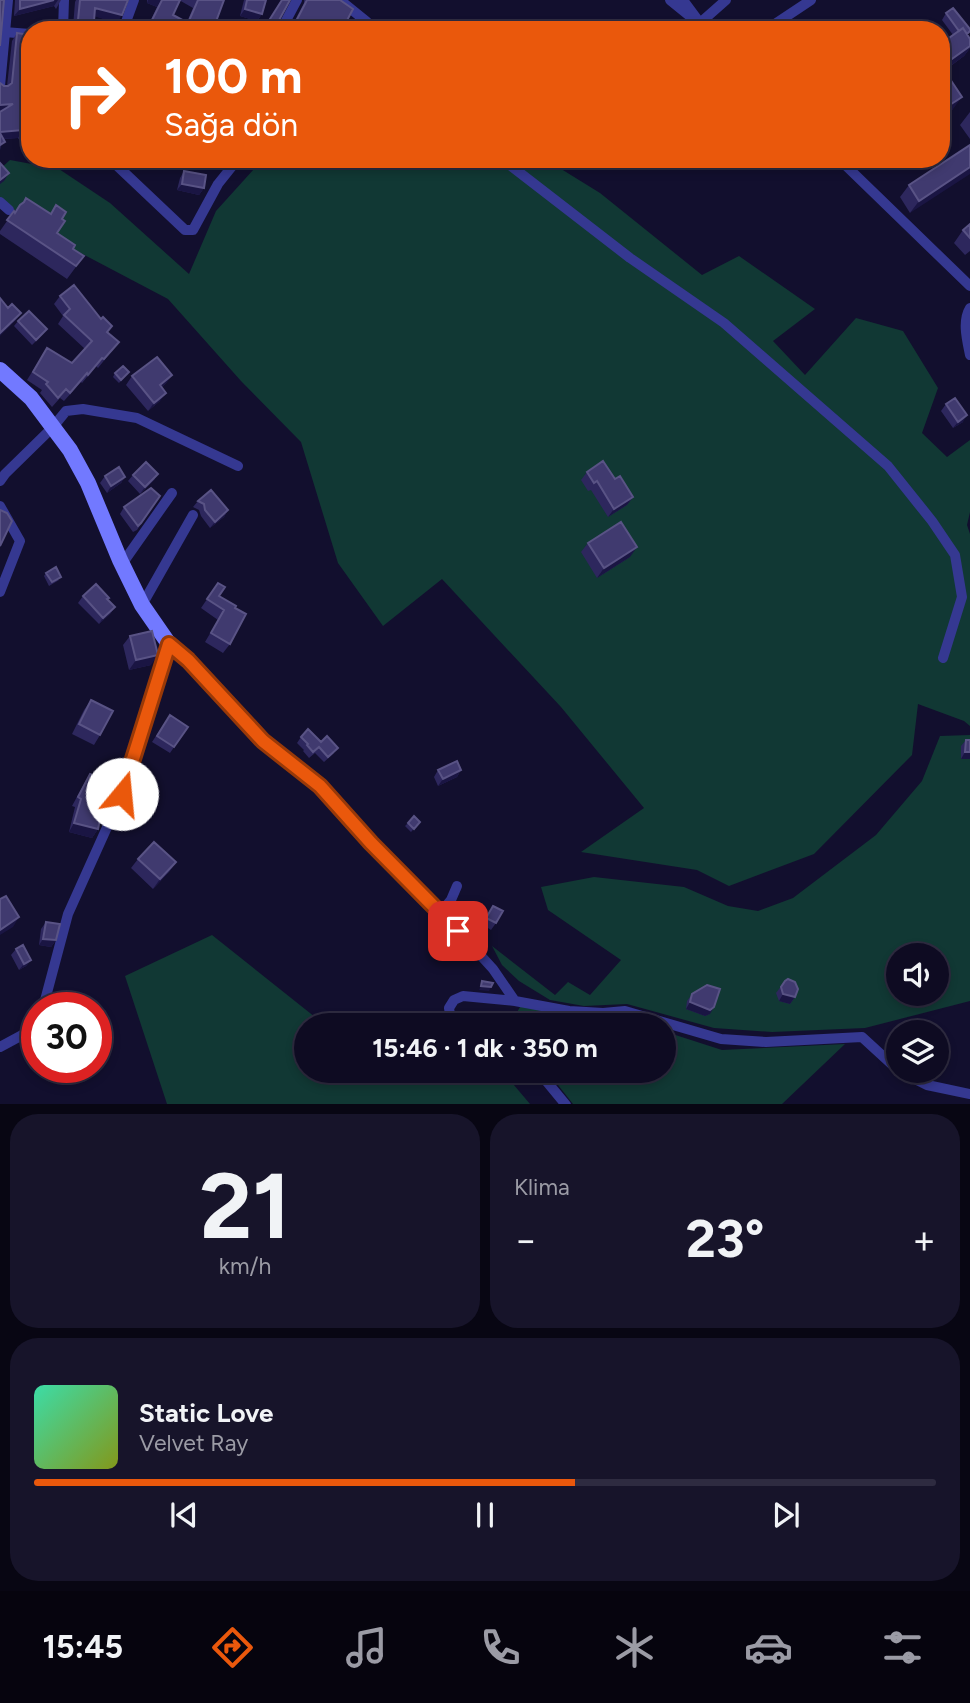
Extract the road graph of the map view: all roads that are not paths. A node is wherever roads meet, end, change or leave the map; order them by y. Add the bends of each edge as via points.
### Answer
1 (8, 0) edge
2 (64, 0) edge
3 (134, 0) edge
4 (297, 0) edge
5 (340, 0) edge
6 (670, 0) edge
7 (683, 0) edge
8 (726, 0) edge
9 (811, 0) edge
10 (63, 21) edge
11 (126, 21) edge
12 (286, 21) edge
13 (360, 21) edge
14 (696, 21) edge
15 (699, 21) edge
16 (708, 21) edge
17 (780, 21) edge
18 (4, 32) junction
19 (21, 33) edge
20 (0, 86) edge
21 (120, 168) edge
22 (230, 168) edge
23 (514, 168) edge
24 (848, 168) edge
25 (0, 202) edge
26 (9, 210) dead end
27 (970, 286) edge
28 (970, 308) edge
29 (970, 355) edge
30 (0, 370) edge
31 (53, 427) junction
32 (238, 466) dead end
33 (2, 476) edge
34 (172, 493) dead end
35 (0, 506) edge
36 (193, 514) dead end
37 (122, 564) junction
38 (970, 571) edge
39 (958, 576) junction
40 (0, 592) edge
41 (142, 605) junction
42 (169, 644) junction
43 (943, 658) dead end
44 (371, 843) joint
45 (457, 886) dead end
46 (441, 912) junction
47 (47, 992) edge
48 (515, 1001) junction
49 (450, 1013) edge
50 (21, 1036) edge
51 (0, 1047) edge
52 (886, 1060) edge
53 (544, 1083) edge
54 (548, 1083) edge
55 (921, 1083) edge
56 (970, 1094) edge
57 (555, 1104) edge
58 (566, 1104) edge

1 - 18 street
2 - 10 street
3 - 11 street
4 - 12 street
5 - 13 street
6 - 14 street
7 - 15 street
8 - 16 street
9 - 17 street
18 - 19 street
18 - 20 street
21 - 22 street via 185,230 193,230
23 - 39 street via 724,323 888,466 955,555
24 - 27 street
25 - 26 street
28 - 29 street via 966,334
30 - 31 street via 31,398
31 - 32 street via 66,411 83,409 137,418
31 - 33 street
31 - 37 street via 88,484
34 - 37 street
35 - 40 street via 20,541
36 - 41 street
37 - 41 street
38 - 39 street
39 - 43 street via 962,597
41 - 42 street
42 - 44 street via 263,741 320,786
42 - 47 street via 122,794 68,914
44 - 46 street
45 - 46 street
46 - 48 street via 493,969
48 - 49 street via 463,996 454,1000
48 - 52 street via 569,1012 625,1011 721,1039 766,1042 862,1037
50 - 51 street
53 - 57 street
54 - 58 street
55 - 56 street

